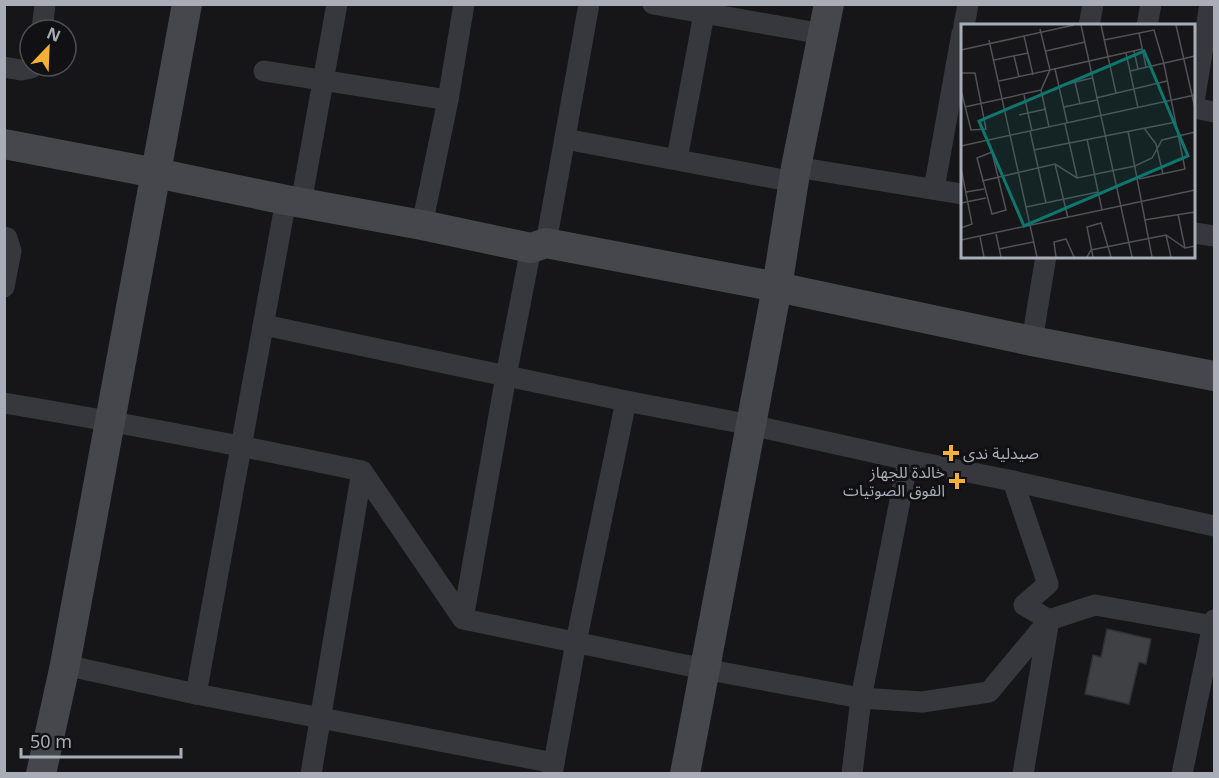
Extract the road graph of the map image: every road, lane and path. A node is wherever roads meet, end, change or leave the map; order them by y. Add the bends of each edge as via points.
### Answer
1 (187, 4) edge
2 (337, 4) edge
3 (464, 4) edge
4 (589, 4) edge
5 (653, 4) edge
6 (829, 4) edge
7 (968, 4) edge
8 (1093, 4) edge
9 (1151, 4) edge
10 (1210, 4) edge
11 (704, 14) junction
12 (964, 24) edge
13 (1089, 24) edge
14 (1147, 24) edge
15 (823, 34) junction
16 (961, 44) edge
17 (264, 71) dead end
18 (322, 81) junction
19 (1195, 96) edge
20 (448, 100) junction
21 (1195, 108) edge
22 (1215, 112) edge
23 (565, 139) junction
24 (4, 144) edge
25 (677, 159) junction
26 (156, 172) junction
27 (796, 175) junction
28 (934, 189) junction
29 (961, 194) edge
30 (294, 201) junction
31 (422, 225) junction
32 (1195, 233) edge
33 (1215, 236) edge
34 (4, 237) edge
35 (539, 245) junction
36 (1047, 258) edge
37 (4, 287) edge
38 (777, 287) junction
39 (264, 325) junction
40 (1032, 341) junction
41 (506, 376) junction
42 (1215, 376) edge
43 (626, 400) junction
44 (4, 403) edge
45 (111, 421) junction
46 (752, 425) junction
47 (242, 445) junction
48 (908, 460) junction
49 (362, 471) junction
50 (1013, 481) junction
51 (1215, 526) edge
52 (464, 619) junction
53 (1049, 620) junction
54 (1214, 624) edge
55 (576, 642) junction
56 (65, 665) junction
57 (704, 669) junction
58 (196, 694) junction
59 (861, 698) junction
60 (320, 717) junction
61 (553, 768) edge
62 (41, 774) edge
63 (311, 774) edge
64 (685, 774) edge
65 (852, 774) edge
66 (1023, 774) edge
67 (1182, 774) edge

1 - 26 street
2 - 18 street
3 - 20 street
4 - 23 street
5 - 11 street
6 - 15 street
7 - 12 street
8 - 13 street
9 - 14 street
10 - 19 street
11 - 15 street
11 - 25 street
15 - 27 street
16 - 28 street
17 - 18 street
18 - 20 street
18 - 30 street
20 - 31 street
21 - 22 street
23 - 25 street
23 - 35 street
24 - 26 street
25 - 27 street
26 - 30 street
26 - 45 street
27 - 28 street
27 - 38 street
28 - 29 street
30 - 31 street
30 - 39 street
31 - 35 street
32 - 33 street
34 - 37 street via 11,251
35 - 38 street
35 - 41 street
36 - 40 street
38 - 40 street
38 - 46 street
39 - 41 street
39 - 47 street
40 - 42 street
41 - 43 street
41 - 52 street
43 - 46 street
43 - 55 street
44 - 45 street
45 - 47 street
45 - 56 street
46 - 48 street
46 - 57 street
47 - 49 street
47 - 58 street
48 - 50 street
48 - 59 street
49 - 52 street
49 - 60 street
50 - 51 street
50 - 53 street via 1048,584 1024,605
52 - 55 street
53 - 54 street via 1095,604
53 - 59 street via 989,692 922,702
53 - 66 street
54 - 67 street
55 - 57 street
55 - 61 street
56 - 58 street
56 - 62 street
57 - 59 street
57 - 64 street
58 - 60 street
59 - 65 street
60 - 61 street
60 - 63 street

